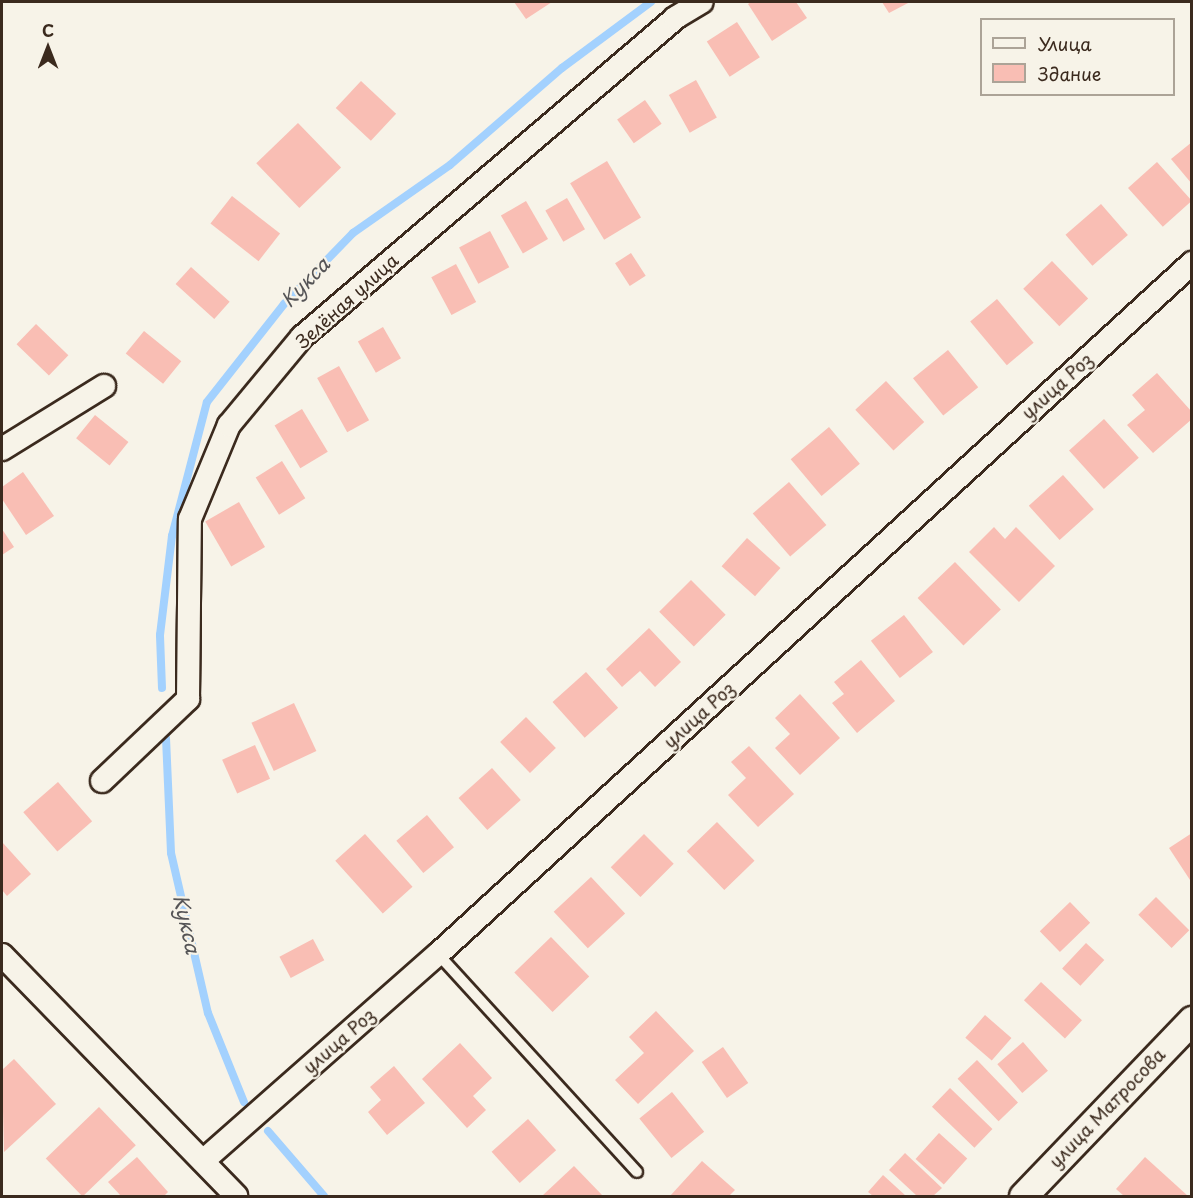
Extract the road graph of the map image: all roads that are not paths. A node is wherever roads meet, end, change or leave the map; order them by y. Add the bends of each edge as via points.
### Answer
1 (702, 2) edge
2 (1191, 263) edge
3 (104, 386) dead end
4 (2, 449) edge
5 (102, 781) dead end
6 (438, 954) junction
7 (2, 955) edge
8 (1191, 1020) edge
9 (202, 1161) junction
10 (637, 1172) dead end
11 (236, 1197) edge
12 (1023, 1197) edge

1 - 5 street, Зелёная улица via 675,18 302,337 230,425 190,519 188,699
2 - 6 street, улица Роз
3 - 4 street
6 - 9 street, улица Роз
6 - 10 lane
7 - 9 street
8 - 12 street, улица Матросова
9 - 11 street

